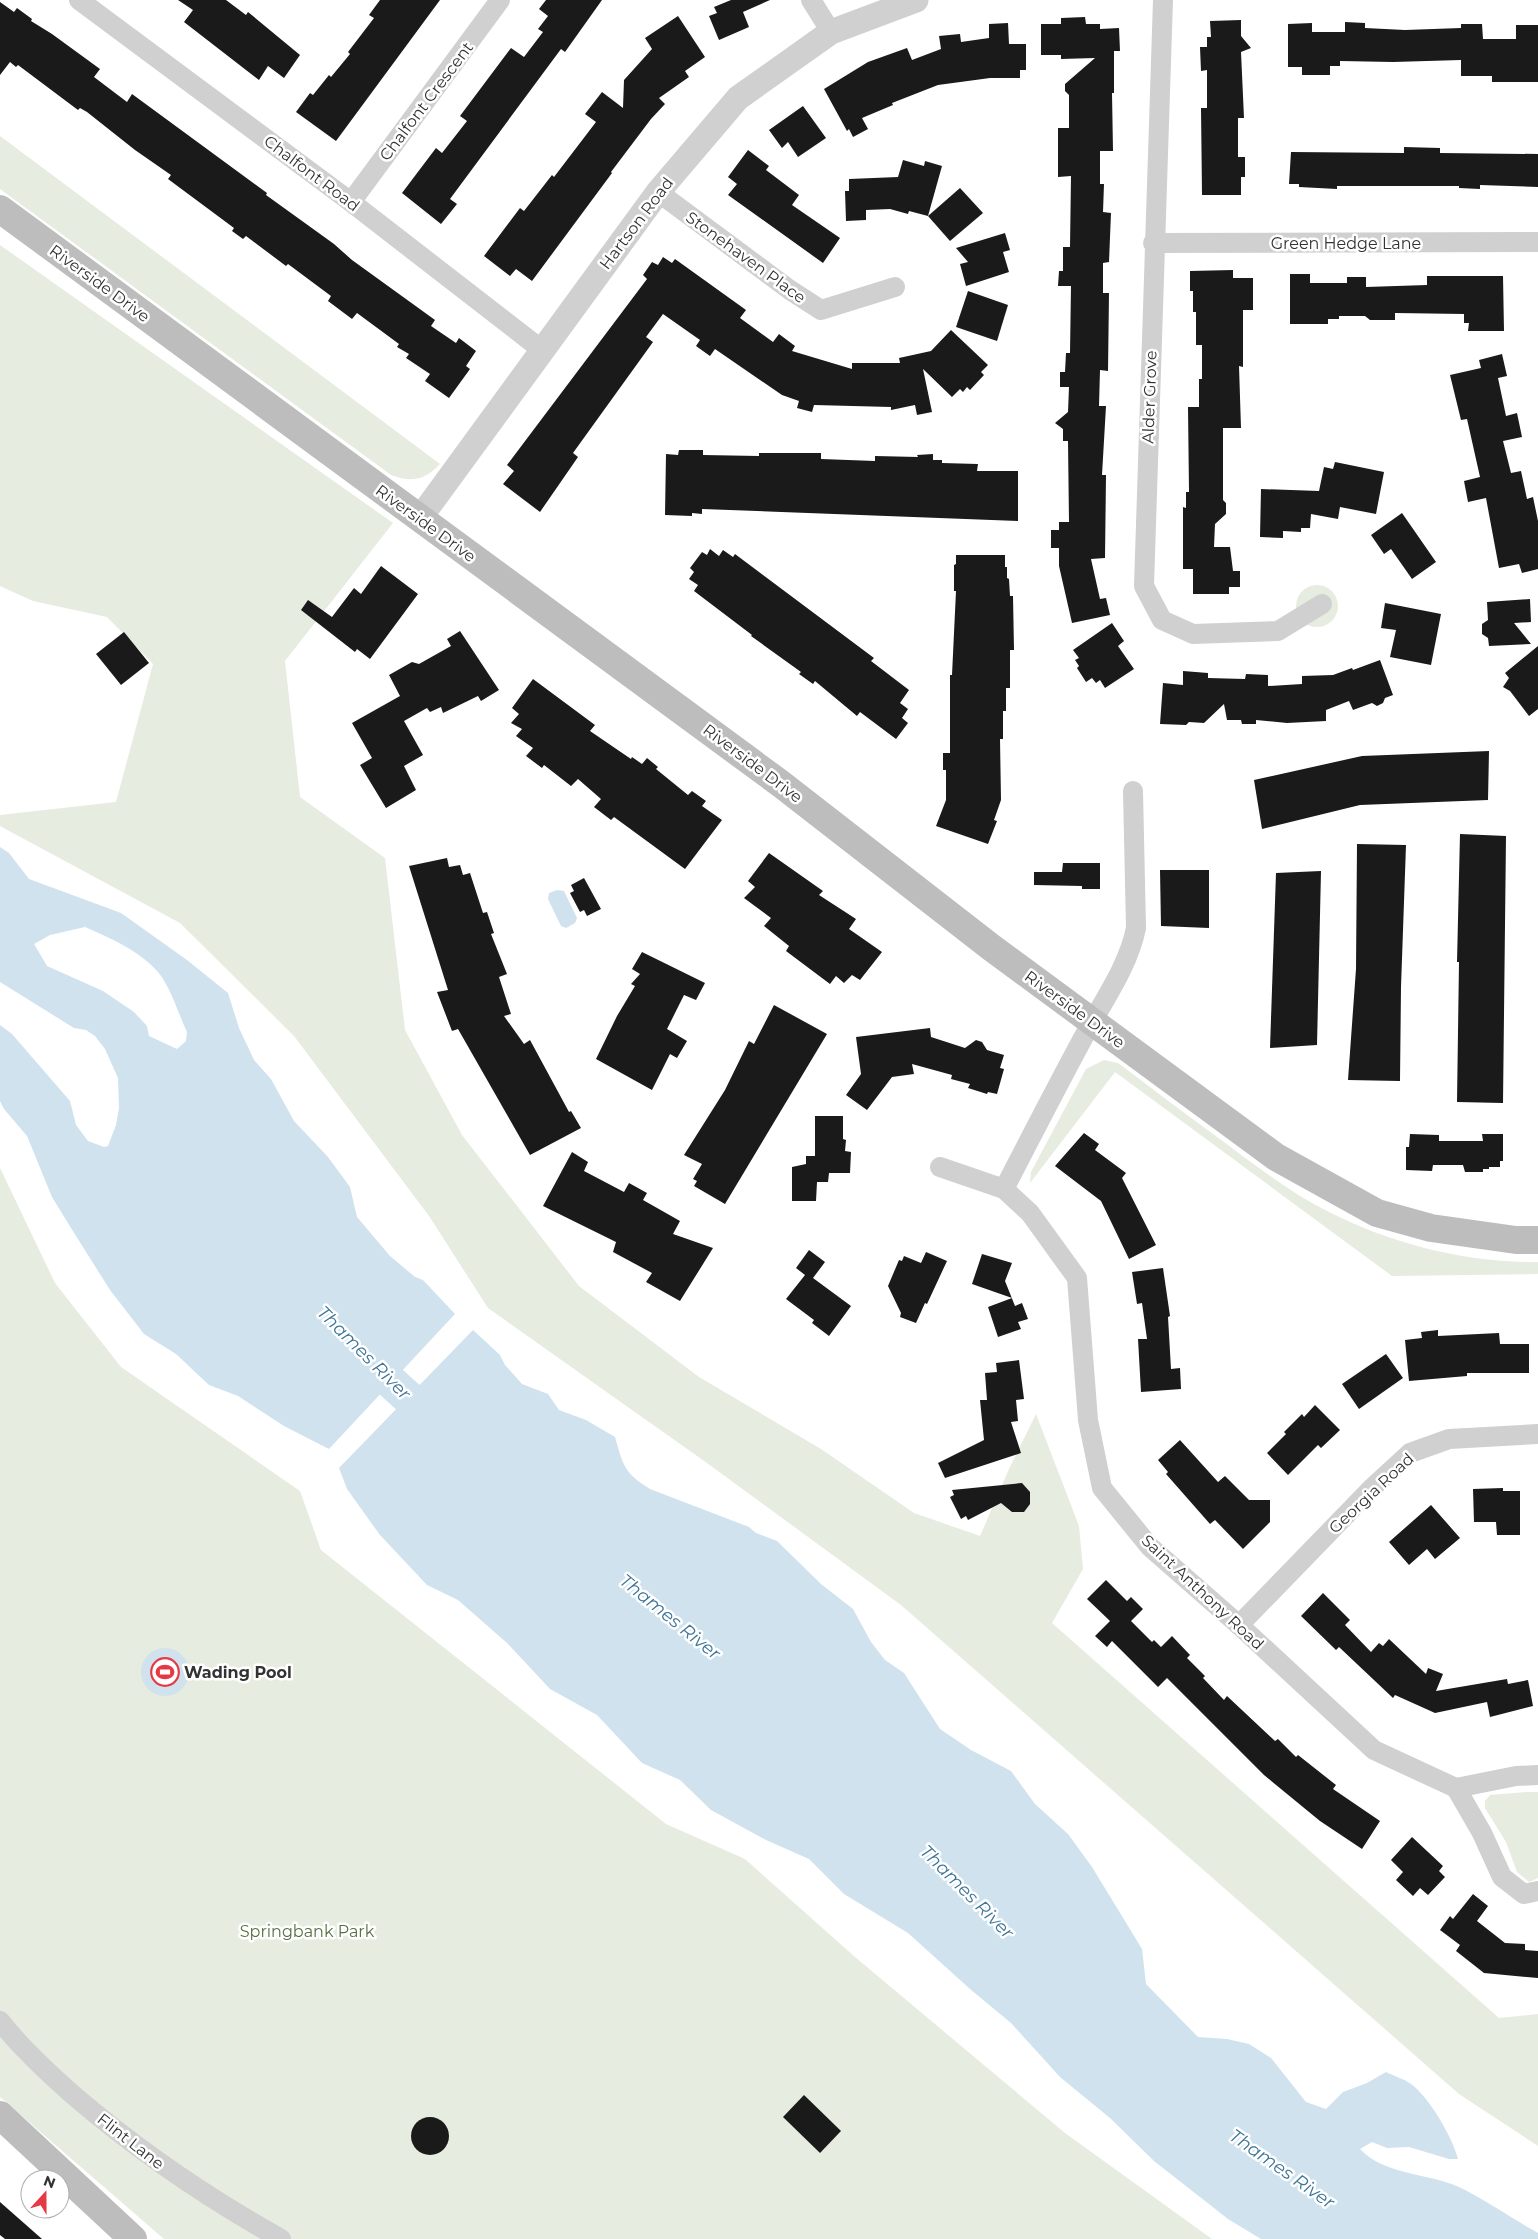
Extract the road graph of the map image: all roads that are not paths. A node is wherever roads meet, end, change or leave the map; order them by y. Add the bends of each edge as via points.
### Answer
1 (79, 0) edge
2 (500, 0) edge
3 (811, 0) edge
4 (916, 0) edge
5 (1163, 0) edge
6 (831, 32) junction
7 (658, 192) junction
8 (351, 202) junction
9 (0, 209) edge
10 (1154, 243) junction
11 (1538, 245) edge
12 (895, 287) dead end
13 (542, 350) junction
14 (420, 518) junction
15 (1322, 604) dead end
16 (1133, 791) dead end
17 (1093, 1022) junction
18 (940, 1167) dead end
19 (1004, 1189) junction
20 (1538, 1240) edge
21 (1538, 1434) edge
22 (1238, 1625) junction
23 (1538, 1775) edge
24 (1456, 1788) junction
25 (1538, 1890) edge
26 (0, 2021) edge
27 (0, 2115) edge
28 (133, 2239) edge
29 (281, 2239) edge

1 - 8 street, Chalfont Road
2 - 8 street, Chalfont Crescent
3 - 6 street
4 - 6 street, Hartson Road
5 - 10 street, Alder Grove
6 - 7 street, Hartson Road via 738,98
7 - 12 street, Stonehaven Place via 820,310
7 - 13 street, Hartson Road
8 - 13 street, Chalfont Road
9 - 14 main road, Riverside Drive
10 - 11 street, Green Hedge Lane
10 - 15 street, Alder Grove via 1144,586 1162,620 1193,634 1278,631
13 - 14 street, Hartson Road
14 - 17 main road, Riverside Drive via 781,784
16 - 17 street via 1136,928 1133,944
17 - 19 street
17 - 20 main road, Riverside Drive via 1276,1157 1377,1213 1431,1228
18 - 19 street, Saint Anthony Road
19 - 22 street, Saint Anthony Road via 1030,1214 1077,1278 1088,1420 1102,1488 1150,1547
21 - 22 street, Georgia Road via 1450,1439 1410,1453
22 - 24 street, Saint Anthony Road via 1374,1750
23 - 24 street
24 - 25 street via 1502,1877 1524,1894
26 - 29 street, Flint Lane via 28,2054 109,2126 163,2167
27 - 28 main road

